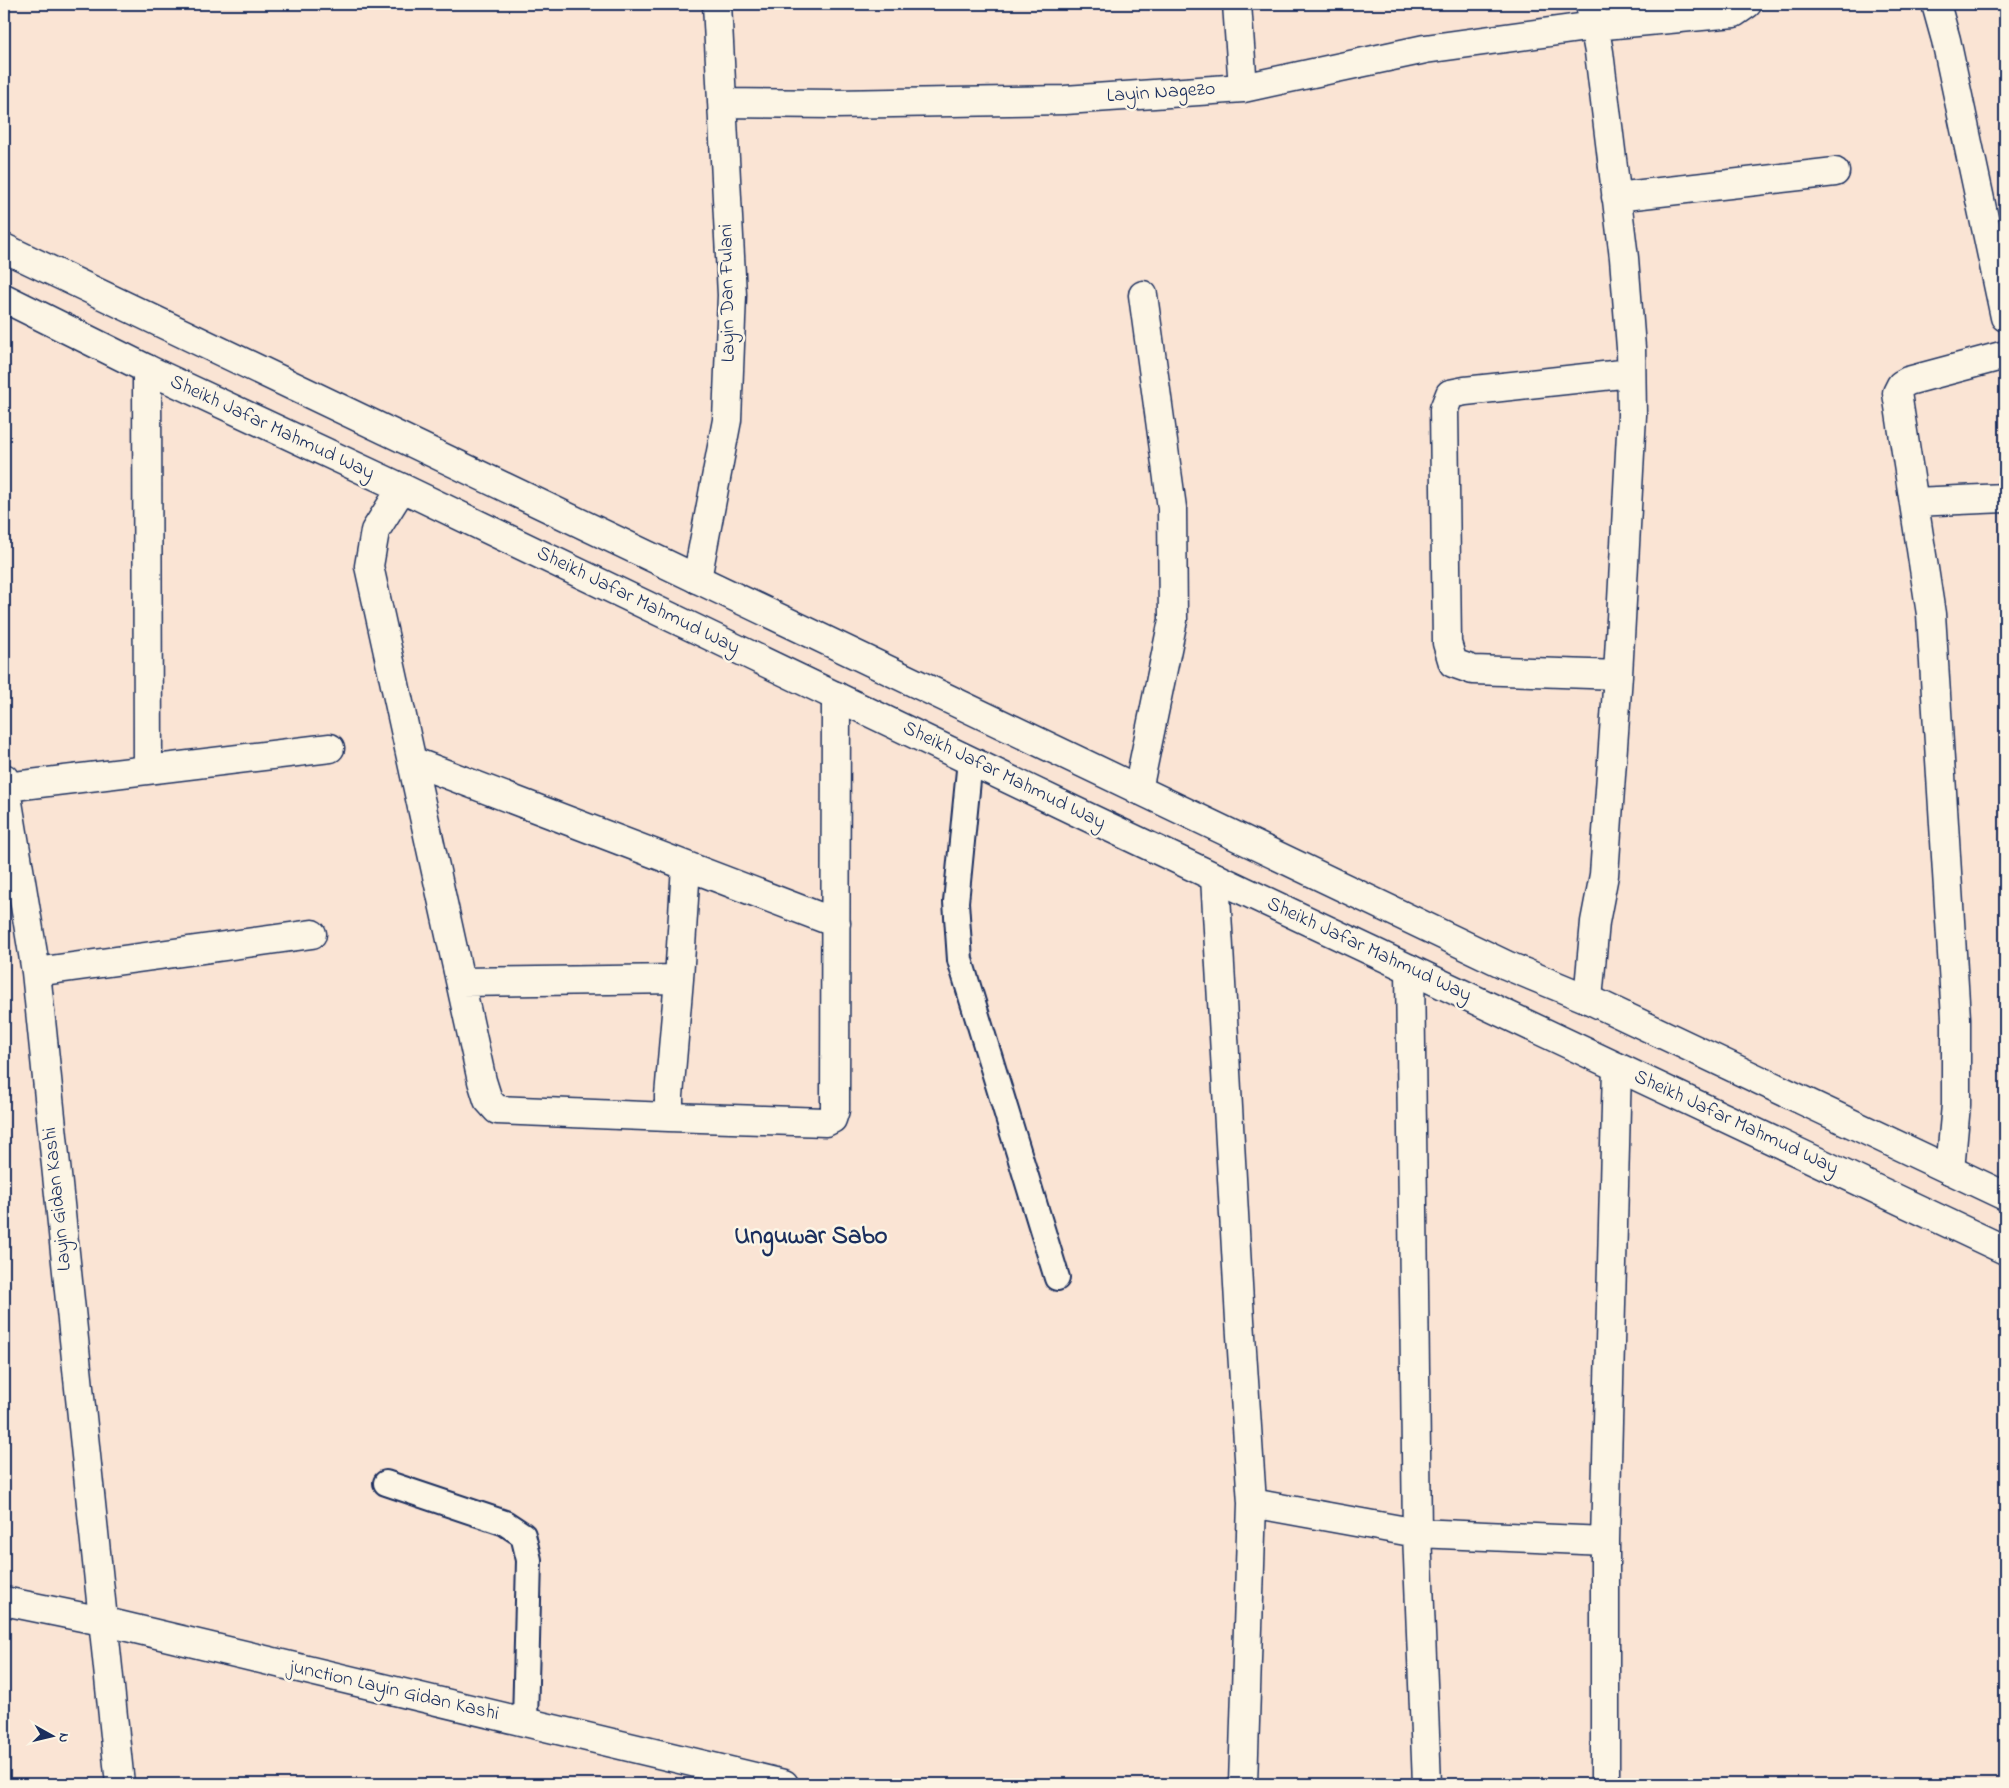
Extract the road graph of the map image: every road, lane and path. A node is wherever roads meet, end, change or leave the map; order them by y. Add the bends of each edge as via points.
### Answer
1 (717, 4) edge
2 (1237, 4) edge
3 (1747, 4) edge
4 (1936, 4) edge
5 (1592, 15) edge
6 (1243, 88) junction
7 (722, 103) junction
8 (1835, 172) dead end
9 (1616, 197) junction
10 (4, 248) edge
11 (1143, 295) dead end
12 (4, 298) edge
13 (2005, 317) edge
14 (2005, 355) edge
15 (147, 369) junction
16 (1631, 373) junction
17 (402, 488) junction
18 (2005, 498) edge
19 (1914, 502) junction
20 (697, 580) junction
21 (1618, 675) junction
22 (836, 696) junction
23 (330, 748) dead end
24 (970, 760) junction
25 (412, 761) junction
26 (148, 770) junction
27 (5, 782) edge
28 (1138, 790) junction
29 (686, 866) junction
30 (1215, 876) junction
31 (836, 923) junction
32 (312, 934) dead end
33 (1410, 969) junction
34 (36, 972) junction
35 (679, 979) junction
36 (461, 982) junction
37 (1588, 999) junction
38 (1617, 1067) junction
39 (669, 1117) junction
40 (1950, 1170) junction
41 (2005, 1196) edge
42 (2005, 1250) edge
43 (1057, 1278) dead end
44 (386, 1483) dead end
45 (1252, 1503) junction
46 (1417, 1533) junction
47 (1605, 1541) junction
48 (4, 1601) edge
49 (102, 1621) junction
50 (525, 1722) junction
51 (120, 1784) edge
52 (784, 1784) edge
53 (1242, 1784) edge
54 (1427, 1784) edge
55 (1605, 1784) edge

1 - 7 street, Layin Dan Fulani
2 - 6 street
3 - 5 street, Layin Nagezo via 1734,13
4 - 13 street
5 - 6 street, Layin Nagezo
5 - 9 street
6 - 7 street, Layin Nagezo via 1065,100
7 - 20 street, Layin Dan Fulani via 732,295 727,420
8 - 9 street
9 - 16 street via 1630,330
10 - 20 street
11 - 28 street via 1172,508 1173,620
12 - 15 street, Sheikh Jafar Mahmud Way
14 - 19 street via 1901,385 1897,393
15 - 17 street, Sheikh Jafar Mahmud Way
15 - 26 street
16 - 21 street via 1632,415
16 - 21 street via 1465,391 1450,394 1444,409 1447,643 1453,663 1474,670
17 - 22 street, Sheikh Jafar Mahmud Way
17 - 25 street via 375,531 369,566
18 - 19 street
19 - 40 street via 1931,614 1956,1018 1956,1104
20 - 28 street
21 - 37 street via 1604,875 1595,922
22 - 24 street, Sheikh Jafar Mahmud Way
22 - 31 street
23 - 26 street
24 - 30 street, Sheikh Jafar Mahmud Way
24 - 43 lane via 956,902 960,960
25 - 29 street
25 - 36 street
26 - 27 street
27 - 34 street, Layin Gidan Kashi
28 - 37 street via 1506,965
29 - 31 street
29 - 35 street
30 - 33 street, Sheikh Jafar Mahmud Way
30 - 45 street
31 - 39 street via 835,1110 832,1119 826,1122
32 - 34 street
33 - 38 street, Sheikh Jafar Mahmud Way
33 - 46 street
34 - 49 street, Layin Gidan Kashi
35 - 36 street
35 - 39 street via 668,1096
36 - 39 street via 482,1081 488,1100 497,1110
37 - 40 street
38 - 42 street, Sheikh Jafar Mahmud Way
38 - 47 street
40 - 41 street
44 - 50 lane via 505,1523 523,1535 529,1560
45 - 46 street
45 - 53 street
46 - 47 street
46 - 54 street
47 - 55 street
48 - 49 street, junction Layin Gidan Kashi
49 - 50 street, junction Layin Gidan Kashi
49 - 51 street, Layin Gidan Kashi
50 - 52 street, junction Layin Gidan Kashi

